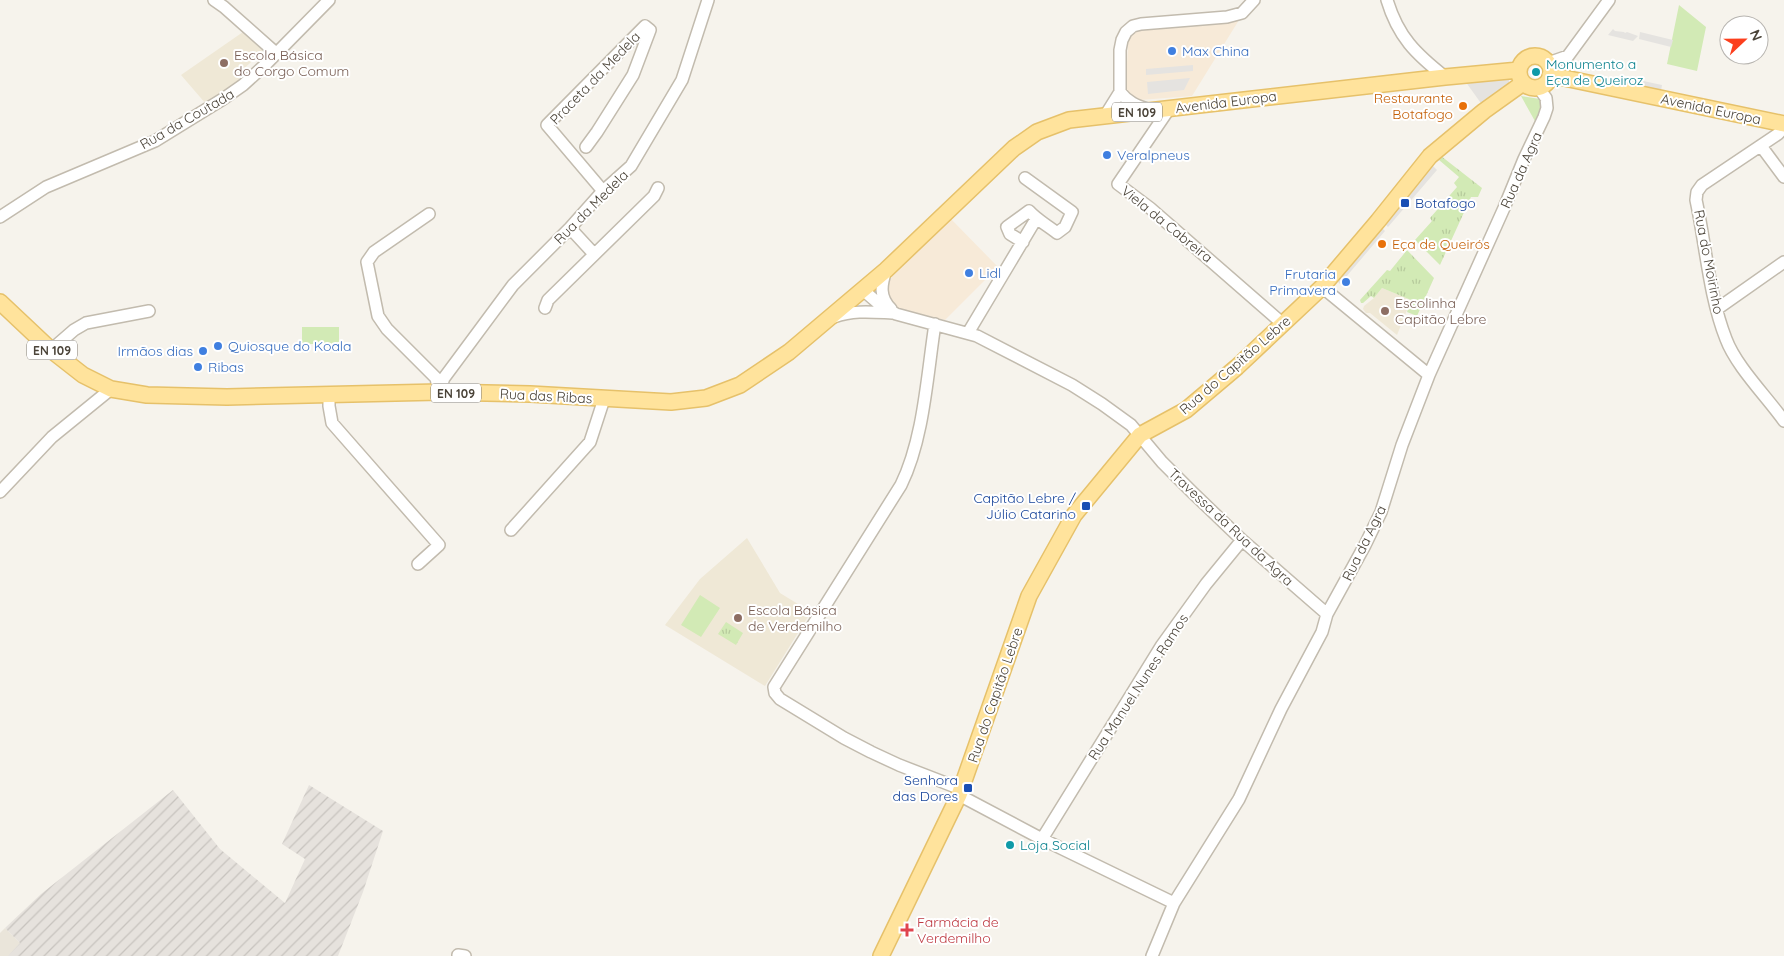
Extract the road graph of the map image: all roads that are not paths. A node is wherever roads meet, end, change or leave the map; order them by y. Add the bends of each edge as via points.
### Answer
1 (214, 0) edge
2 (329, 0) edge
3 (708, 0) edge
4 (1254, 0) edge
5 (1387, 0) edge
6 (1609, 0) edge
7 (622, 50) junction
8 (276, 54) junction
9 (639, 59) junction
10 (1549, 69) junction
11 (1446, 77) junction
12 (1521, 77) junction
13 (1538, 87) junction
14 (1120, 92) junction
15 (1169, 109) junction
16 (1152, 111) junction
17 (1105, 116) junction
18 (1784, 126) edge
19 (1761, 146) junction
20 (586, 147) dead end
21 (1784, 177) edge
22 (1025, 178) dead end
23 (658, 188) dead end
24 (603, 192) junction
25 (429, 214) dead end
26 (0, 216) edge
27 (1036, 219) junction
28 (570, 228) junction
29 (1023, 242) junction
30 (594, 254) junction
31 (1784, 262) edge
32 (886, 270) junction
33 (1322, 287) junction
34 (863, 290) junction
35 (0, 302) edge
36 (545, 308) dead end
37 (1717, 309) junction
38 (149, 311) dead end
39 (872, 311) junction
40 (896, 314) junction
41 (826, 320) junction
42 (934, 324) junction
43 (1284, 324) junction
44 (968, 333) junction
45 (51, 350) junction
46 (1429, 375) junction
47 (111, 389) junction
48 (439, 392) junction
49 (329, 395) junction
50 (604, 399) junction
51 (1784, 421) edge
52 (1140, 435) junction
53 (0, 492) edge
54 (511, 530) dead end
55 (1242, 540) junction
56 (418, 564) dead end
57 (1326, 614) junction
58 (960, 792) junction
59 (1042, 839) junction
60 (1174, 903) junction
61 (881, 956) edge
62 (1152, 956) edge

1 - 8 street
2 - 8 street, Rua da Coutada
3 - 24 street, Rua da Medela via 682,80 632,166
4 - 14 street via 1242,13 1227,17 1133,26 1126,32 1121,45
5 - 11 street via 1396,27 1404,38 1426,62
6 - 10 street via 1568,56
7 - 9 street via 632,52
7 - 9 street, Praceta da Medela via 645,26 650,30
7 - 24 street, Praceta da Medela via 548,125
8 - 26 street, Rua da Coutada via 243,86 155,141 46,187
9 - 20 street, Praceta da Medela via 633,75
10 - 12 main road, Avenida Europa / EN 109 via 1541,57 1531,57 1523,62
10 - 13 main road via 1546,83
10 - 18 main road, Avenida Europa / EN 109
11 - 12 main road, Avenida Europa / EN 109
11 - 15 main road, Avenida Europa / EN 109
12 - 13 main road, Avenida Europa / EN 109 via 1529,86
12 - 33 main road, Rua do Capitão Lebre via 1430,156
13 - 46 street, Rua da Agra via 1546,98 1544,117
14 - 16 street via 1127,101
14 - 17 street
15 - 16 main road, Avenida Europa / EN 109
15 - 43 street, Viela da Cabreira via 1118,184
16 - 17 main road, Avenida Europa / EN 109
17 - 32 main road, Avenida Europa / EN 109 via 1069,120 1038,132 1022,143
18 - 19 street, Rua do Moirinho
19 - 21 street
19 - 37 street, Rua do Moirinho via 1702,185 1697,192
22 - 27 street via 1072,212 1065,227 1056,232 1044,221
23 - 30 street via 654,196
24 - 28 street, Rua da Medela
25 - 48 street via 374,252 367,262 378,316 436,378
27 - 29 street
27 - 29 street via 1029,211 1007,227 1010,234
28 - 30 street
28 - 48 street, Rua da Medela via 513,285 444,378
29 - 44 street
30 - 36 street via 548,300
31 - 37 street
32 - 34 main road, Avenida Europa / EN 109
32 - 40 street via 881,284 882,297
33 - 43 main road, Rua do Capitão Lebre
33 - 46 street
34 - 39 street
34 - 40 street
34 - 41 main road, Avenida Europa / EN 109
35 - 45 main road, EN 109
37 - 51 street, Rua do Moirinho via 1726,340
38 - 45 street via 86,323
39 - 40 street
39 - 41 street via 847,312
40 - 42 street, Travessa da Rua da Agra
41 - 50 main road, Rua das Ribas / EN 109 via 789,352 740,385 706,398 671,402
42 - 44 street, Travessa da Rua da Agra
42 - 58 street via 909,468 774,687 780,699 844,738
43 - 52 main road, Rua do Capitão Lebre via 1186,410
44 - 52 street, Travessa da Rua da Agra via 1072,385 1131,425
45 - 47 main road, EN 109 via 83,375
46 - 57 street, Rua da Agra via 1381,512
47 - 49 main road, Rua das Ribas / EN 109 via 202,398
47 - 53 street via 52,437
48 - 49 main road, Rua das Ribas / EN 109
48 - 50 main road, Rua das Ribas / EN 109
49 - 56 street via 332,423 439,545
50 - 54 street via 590,442
52 - 55 street, Travessa da Rua da Agra via 1162,462
52 - 58 main road, Rua do Capitão Lebre via 1074,516 1029,596
55 - 57 street, Travessa da Rua da Agra
55 - 59 street, Rua Manuel Nunes Ramos via 1162,645
57 - 60 street, Rua da Agra via 1322,632 1238,798
58 - 59 street
58 - 61 main road, Rua do Capitão Lebre
59 - 60 street
60 - 62 street, Rua da Agra

